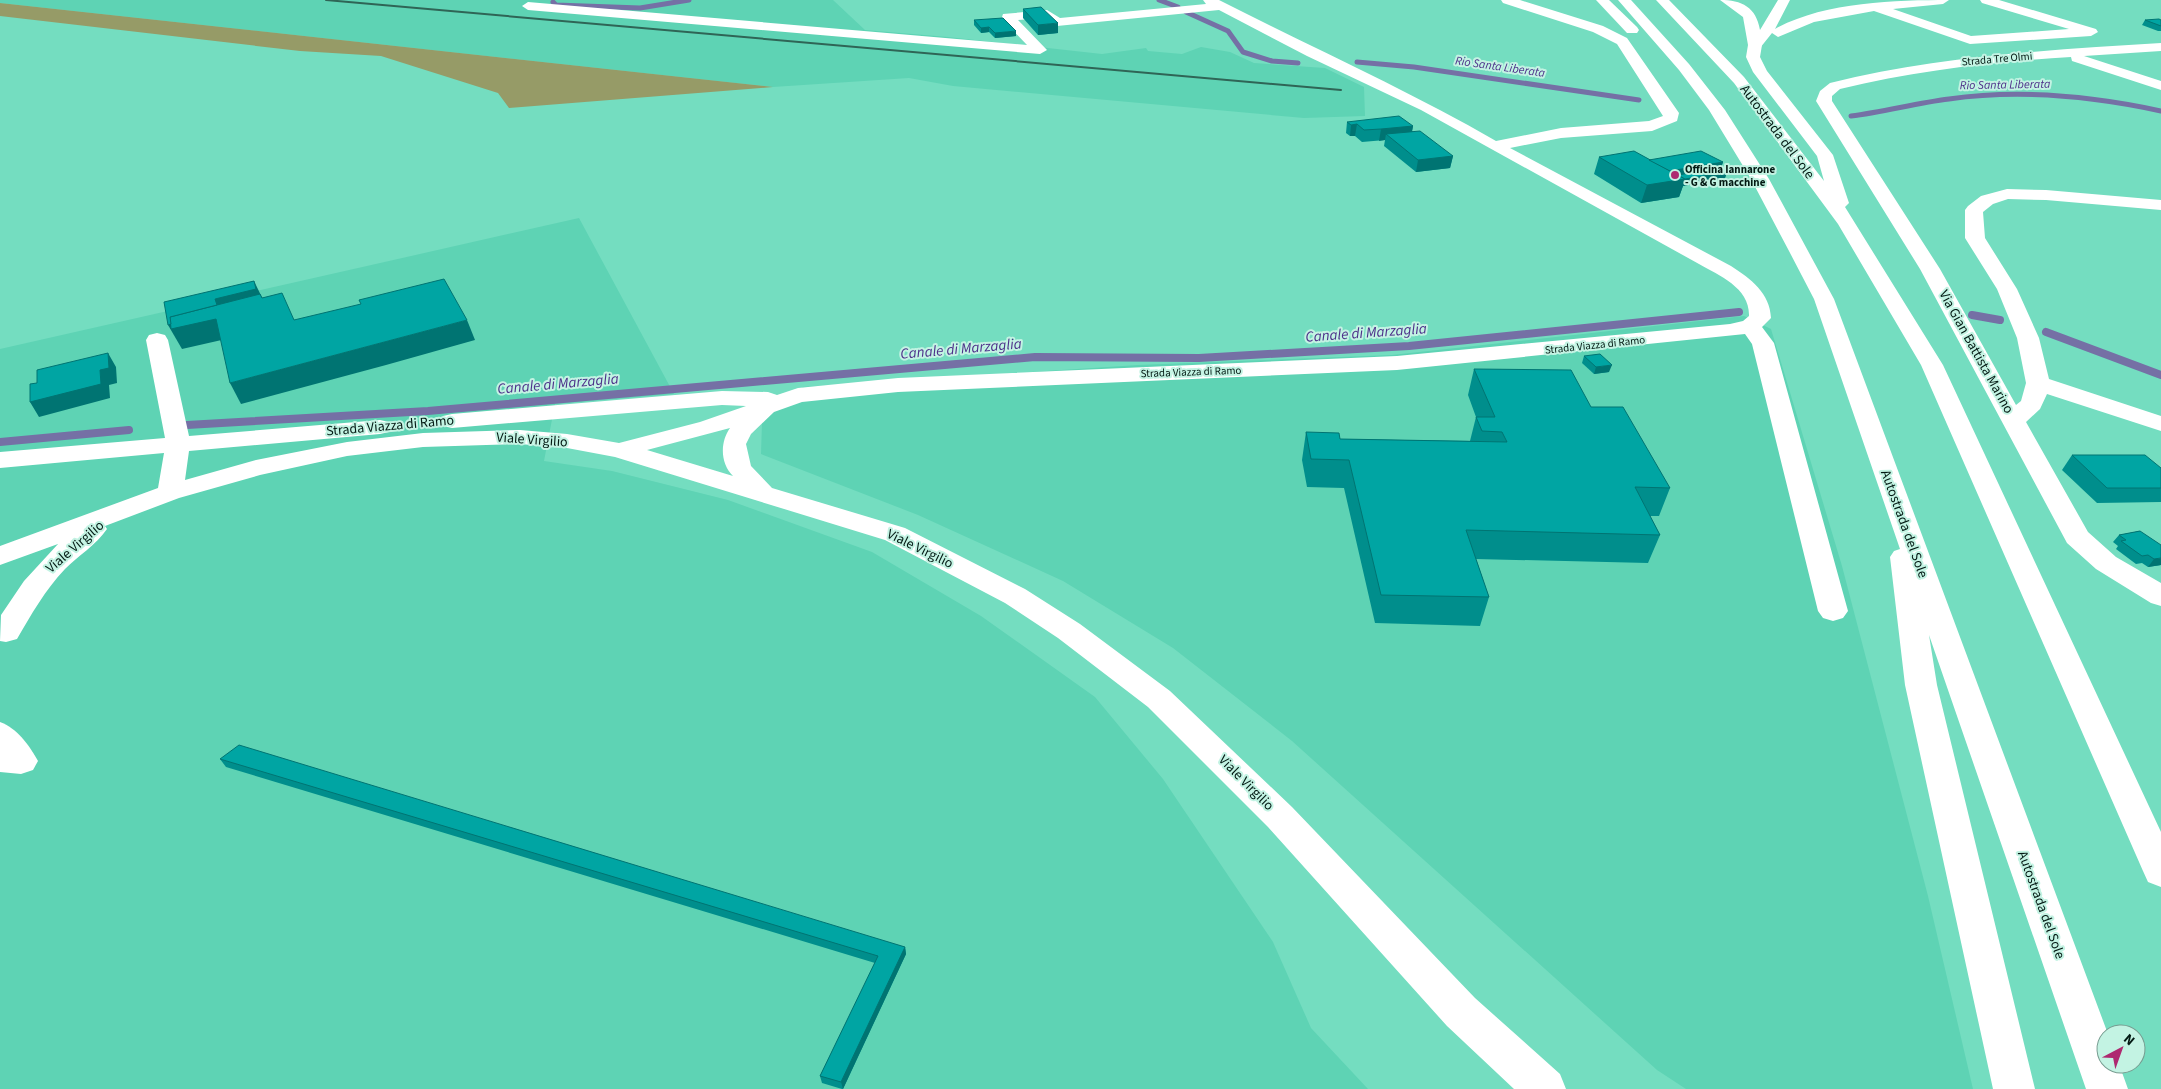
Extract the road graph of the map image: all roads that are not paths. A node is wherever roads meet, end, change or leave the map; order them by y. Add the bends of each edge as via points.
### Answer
1 (1507, 0) edge
2 (1602, 0) edge
3 (1624, 0) edge
4 (1662, 0) edge
5 (1726, 0) edge
6 (1784, 0) edge
7 (1943, 0) edge
8 (1986, 0) edge
9 (1214, 3) edge
10 (528, 6) dead end
11 (1877, 8) junction
12 (1778, 34) dead end
13 (1755, 45) junction
14 (2161, 47) edge
15 (2065, 54) junction
16 (1678, 58) junction
17 (1835, 86) joint
18 (2161, 86) edge
19 (1494, 146) junction
20 (2161, 205) edge
21 (1847, 223) junction
22 (1750, 326) junction
23 (157, 340) dead end
24 (2038, 383) junction
25 (781, 400) junction
26 (2013, 420) junction
27 (2161, 424) edge
28 (178, 444) junction
29 (620, 450) junction
30 (0, 460) edge
31 (170, 492) junction
32 (762, 492) junction
33 (1898, 506) junction
34 (115, 514) junction
35 (0, 556) edge
36 (2161, 596) edge
37 (1833, 611) dead end
38 (2, 634) edge
39 (0, 735) edge
40 (0, 759) edge
41 (2161, 871) edge
42 (1545, 1089) edge
43 (2014, 1089) edge
44 (2108, 1089) edge

1 - 19 main road via 1598,29 1622,41 1671,118 1652,126 1561,133
2 - 16 main road via 1629,28
3 - 16 main road, Autostrada del Sole
4 - 21 main road, Autostrada del Sole via 1739,80
5 - 13 main road via 1753,20
6 - 13 main road via 1770,27
7 - 11 main road
8 - 11 main road via 2091,32 1970,40
9 - 10 main road via 1057,22 1047,14 1008,17 1040,50
9 - 19 main road via 1426,107
11 - 12 main road via 1808,20 1787,26
13 - 21 main road via 1753,57 1760,72 1825,155
14 - 15 main road, Strada Tre Olmi
15 - 17 main road, Strada Tre Olmi via 1957,62
15 - 18 main road
16 - 33 main road, Autostrada del Sole via 1717,110 1759,176 1824,299
17 - 26 main road, Via Gian Battista Marino via 1825,94 1824,101 1830,114 1930,269
19 - 22 main road via 1739,281 1756,296 1762,308 1760,318
20 - 24 main road via 2007,194 1987,200 1974,210 1975,238 2007,289 2028,338
21 - 41 main road, Autostrada del Sole via 1932,366
22 - 25 main road, Strada Viazza di Ramo via 1720,332 1434,361 898,385 822,391
22 - 37 main road via 1762,343
23 - 28 main road
24 - 26 main road via 2032,404
24 - 27 main road
25 - 28 main road, Strada Viazza di Ramo via 722,398
25 - 29 main road, Strada Viazza di Ramo via 709,427
25 - 32 main road, Strada Viazza di Ramo via 740,431 734,444 739,468
26 - 36 main road, Via Gian Battista Marino via 2077,537 2106,563
28 - 30 main road, Strada Viazza di Ramo
28 - 31 main road
29 - 31 main road, Viale Virgilio via 520,437 423,440 322,454
29 - 32 main road, Viale Virgilio
31 - 34 main road, Viale Virgilio
32 - 42 main road, Viale Virgilio via 895,534 1015,596 1115,664 1194,731 1280,817 1461,1012
33 - 43 main road via 1921,685
33 - 44 main road, Autostrada del Sole
34 - 35 main road, Viale Virgilio
34 - 38 main road, Viale Virgilio via 54,562 28,593
39 - 40 main road via 21,760

